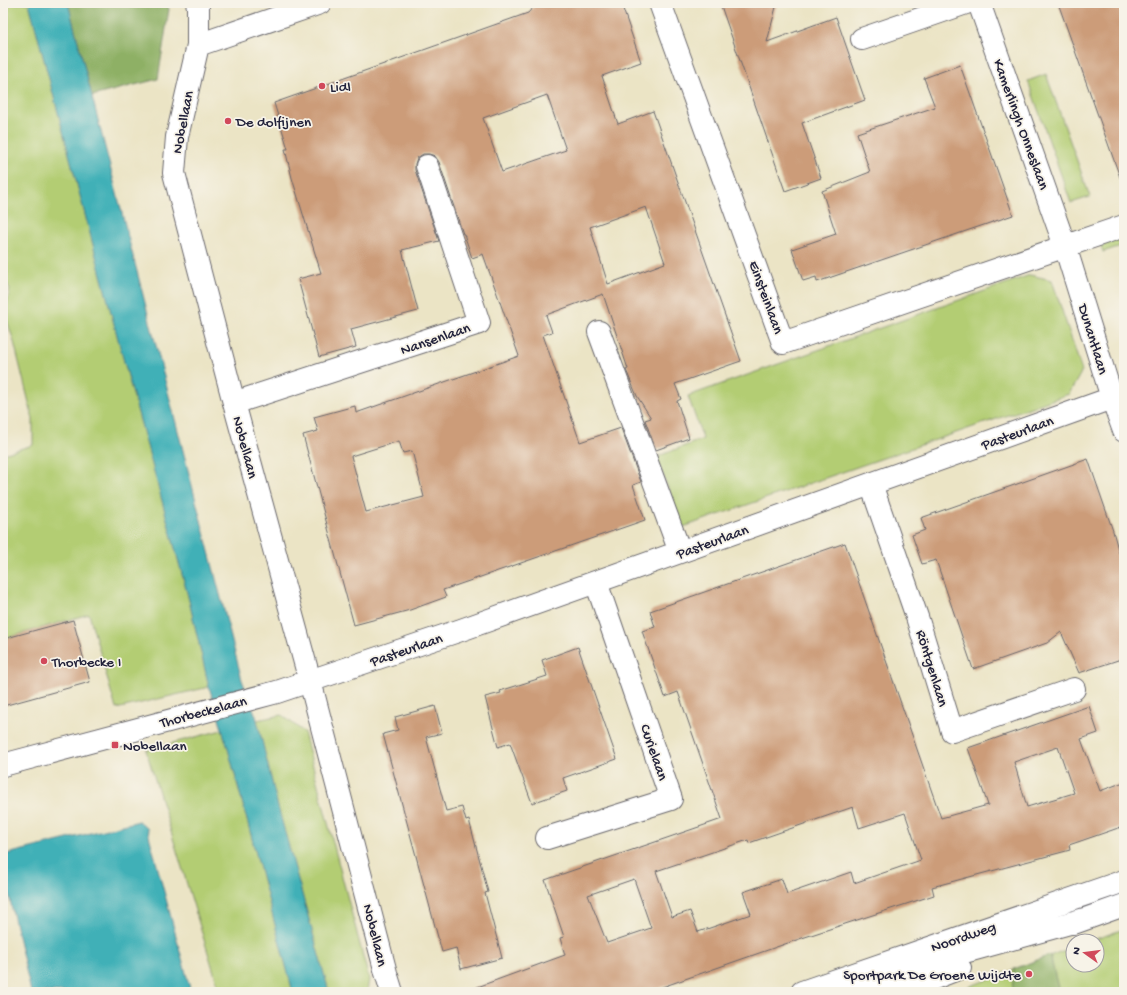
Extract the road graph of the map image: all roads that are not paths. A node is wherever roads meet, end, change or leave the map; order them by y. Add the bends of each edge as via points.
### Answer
1 (197, 3) edge
2 (320, 3) edge
3 (660, 3) edge
4 (966, 3) edge
5 (979, 3) edge
6 (862, 39) dead end
7 (198, 45) junction
8 (428, 166) dead end
9 (1124, 226) edge
10 (1065, 246) junction
11 (599, 332) dead end
12 (1112, 398) junction
13 (234, 403) junction
14 (1124, 431) edge
15 (871, 484) junction
16 (680, 552) junction
17 (596, 582) junction
18 (310, 681) junction
19 (1074, 689) dead end
20 (3, 765) edge
21 (547, 838) dead end
22 (1124, 880) edge
23 (1124, 906) edge
24 (1088, 918) junction
25 (387, 986) edge
26 (802, 992) edge
27 (847, 992) edge
28 (899, 992) edge

1 - 7 street, Nobellaan
2 - 7 street
3 - 10 street, Einsteinlaan via 783,343
4 - 6 street
5 - 10 street, Kamerlingh Onneslaan
7 - 13 street, Nobellaan via 176,137 174,172
8 - 13 street, Nansenlaan via 479,323
9 - 10 street, Einsteinlaan
10 - 12 street, Dunantlaan
11 - 16 street
12 - 14 street, Dunantlaan
12 - 15 street, Pasteurlaan
13 - 18 street, Nobellaan
15 - 16 street, Pasteurlaan
15 - 19 street, Röntgenlaan via 917,617 952,731
16 - 17 street, Pasteurlaan
17 - 18 street, Pasteurlaan
17 - 21 street, Curielaan via 671,799
18 - 20 street, Thorbeckelaan
18 - 25 street, Nobellaan
22 - 26 street, Noordweg
23 - 24 street, Noordweg
24 - 27 street, Noordweg via 961,953
24 - 28 street, Noordweg

